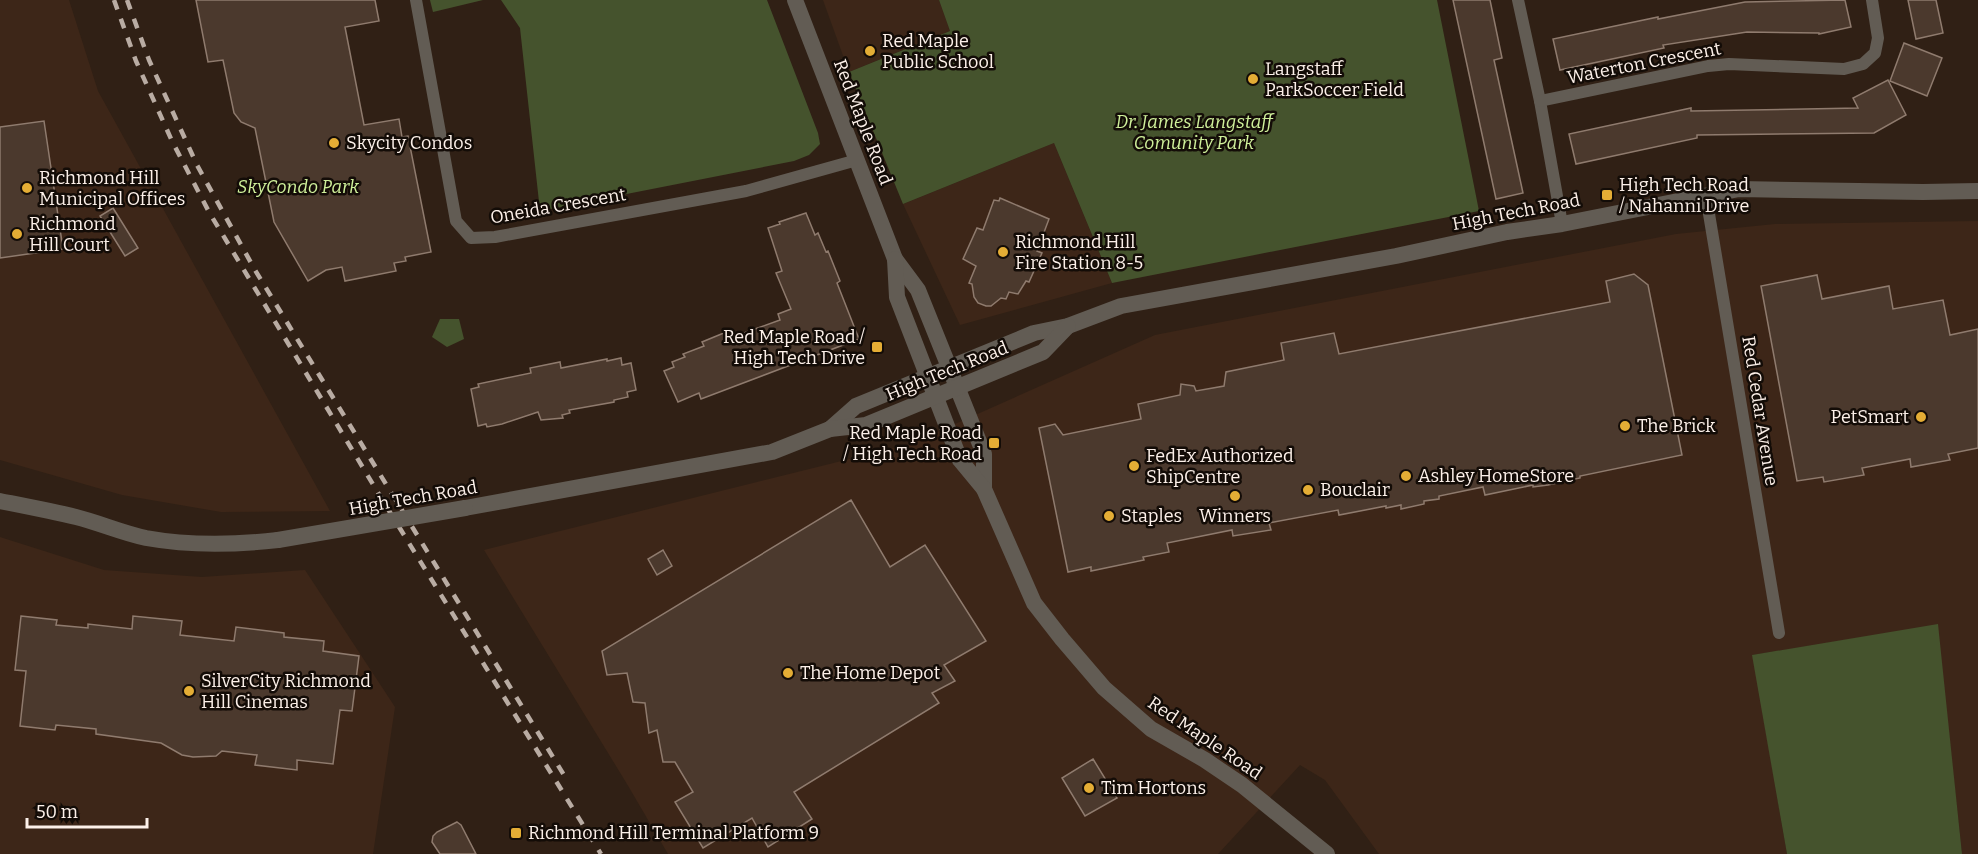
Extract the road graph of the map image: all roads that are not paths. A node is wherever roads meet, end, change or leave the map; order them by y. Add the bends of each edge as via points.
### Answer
1 (416, 0) edge
2 (795, 0) edge
3 (1518, 0) edge
4 (1872, 0) edge
5 (1540, 101) junction
6 (857, 160) junction
7 (1978, 190) edge
8 (1706, 196) junction
9 (1562, 224) junction
10 (895, 258) junction
11 (1068, 326) junction
12 (950, 367) junction
13 (928, 376) junction
14 (957, 389) junction
15 (935, 398) junction
16 (830, 429) junction
17 (984, 489) junction
18 (0, 501) edge
19 (1779, 633) dead end
20 (1327, 854) edge

1 - 6 street, Oneida Crescent via 456,221 471,238 495,237 746,191
2 - 6 street, Red Maple Road
3 - 5 street
4 - 5 street, Waterton Crescent via 1878,38 1875,53 1863,64 1844,69 1708,66
5 - 9 street
6 - 10 street, Red Maple Road
7 - 8 street, High Tech Road via 1739,189
8 - 9 street, High Tech Road
8 - 19 street, Red Cedar Avenue
9 - 11 street, High Tech Road via 1121,306
10 - 12 street, Red Maple Road via 918,290
10 - 13 street, Red Maple Road via 897,297
11 - 12 street, High Tech Road via 1034,333
11 - 14 street, High Tech Road via 1044,352
12 - 13 street, High Tech Road
12 - 14 street, Red Maple Road
13 - 15 street, Red Maple Road
13 - 16 street, High Tech Road via 856,406
14 - 15 street, High Tech Road
14 - 17 street, Red Maple Road via 984,454
15 - 16 street, High Tech Road via 866,425
15 - 17 street, Red Maple Road via 960,460
16 - 18 street, High Tech Road, bridge via 772,452 465,508 238,544 190,544 147,538
17 - 20 street, Red Maple Road via 1034,603 1104,688 1151,729 1242,785

